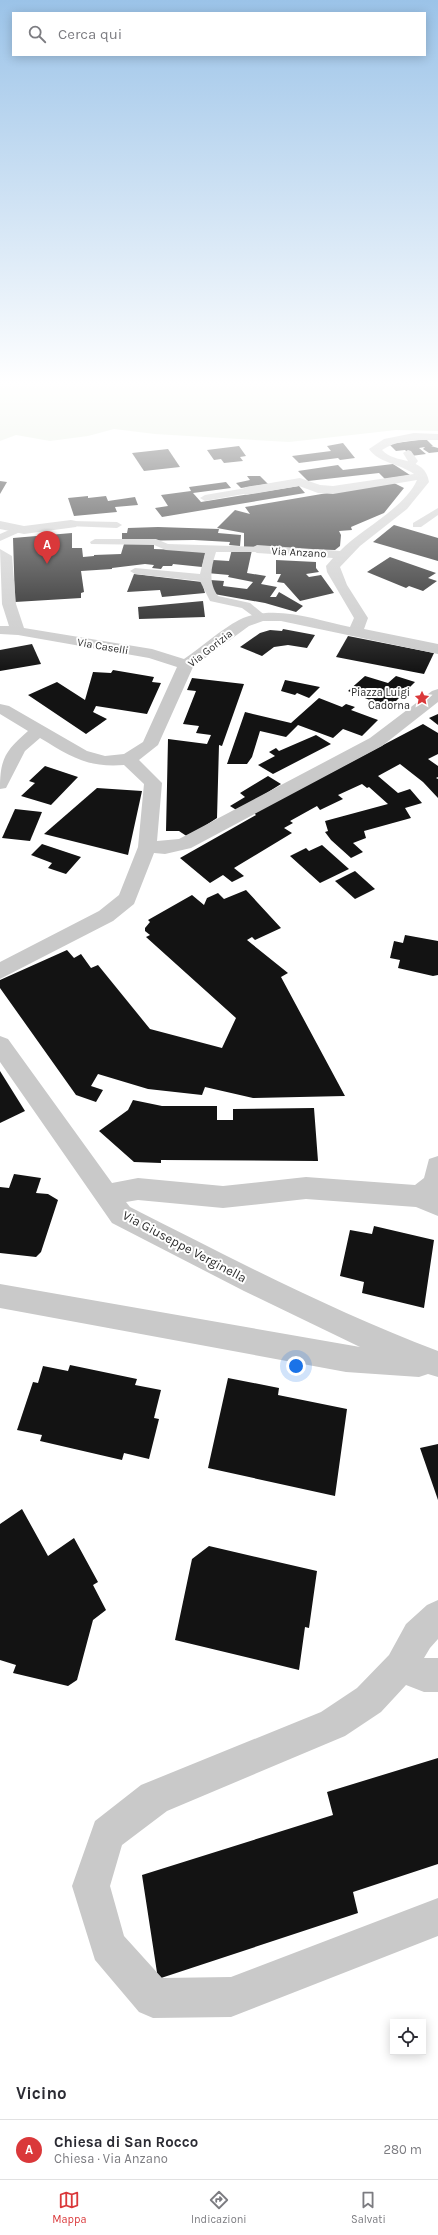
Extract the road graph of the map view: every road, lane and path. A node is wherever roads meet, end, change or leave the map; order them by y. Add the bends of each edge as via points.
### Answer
1 (409, 478) edge
2 (424, 478) edge
3 (246, 491) joint
4 (205, 498) dead end
5 (438, 511) edge
6 (71, 524) joint
7 (0, 525) edge
8 (117, 525) dead end
9 (417, 525) dead end
10 (16, 530) junction
11 (0, 538) edge
12 (95, 542) dead end
13 (257, 549) joint
14 (211, 550) junction
15 (0, 553) edge
16 (341, 555) junction
17 (135, 571) dead end
18 (205, 578) junction
19 (261, 617) junction
20 (0, 630) edge
21 (18, 631) junction
22 (356, 631) junction
23 (438, 649) edge
24 (186, 665) junction
25 (438, 694) edge
26 (0, 709) edge
27 (39, 730) junction
28 (128, 759) junction
29 (0, 784) edge
30 (147, 847) junction
31 (0, 971) edge
32 (0, 1045) edge
33 (438, 1166) edge
34 (106, 1195) junction
35 (429, 1201) edge
36 (0, 1296) edge
37 (438, 1364) edge
38 (438, 1616) edge
39 (401, 1667) junction
40 (438, 1675) edge
41 (438, 1917) edge

1 - 3 street via 333,490 318,489 300,482
2 - 16 street via 402,506
3 - 4 lane
5 - 9 lane
6 - 8 lane
6 - 10 street
7 - 10 street
10 - 11 lane
12 - 14 lane via 156,542 166,547
13 - 14 lane
13 - 16 street, Via Anzano
14 - 18 lane via 203,572
15 - 21 street via 5,556 9,604
16 - 22 street via 333,566 333,574 361,618
17 - 18 lane
18 - 19 lane via 214,599 246,605
19 - 22 street, Via Gorizia via 280,617
19 - 24 street, Via Gorizia via 244,623
20 - 21 street, Via Caselli
21 - 24 street, Via Caselli via 152,654
22 - 23 street, Via Gorizia
24 - 28 street, Via Gorizia via 150,744
25 - 30 street via 376,742 184,844 165,848
26 - 27 street, Via Gorizia
27 - 28 street, Via Gorizia via 81,755 105,761
27 - 29 street via 18,748
28 - 30 street via 154,783
30 - 31 street via 127,899 106,916
32 - 34 street, Via Giuseppe Verginella
33 - 35 street
34 - 35 street via 138,1189 223,1197 306,1188
34 - 37 street, Via Giuseppe Verginella via 121,1215 252,1282 382,1343
36 - 37 street, Via Giuseppe Verginella via 346,1359
38 - 39 street via 418,1636
39 - 40 street via 424,1675
39 - 41 street via 369,1700 333,1724 154,1798 108,1834 91,1886 108,1947 153,1998 231,1997

